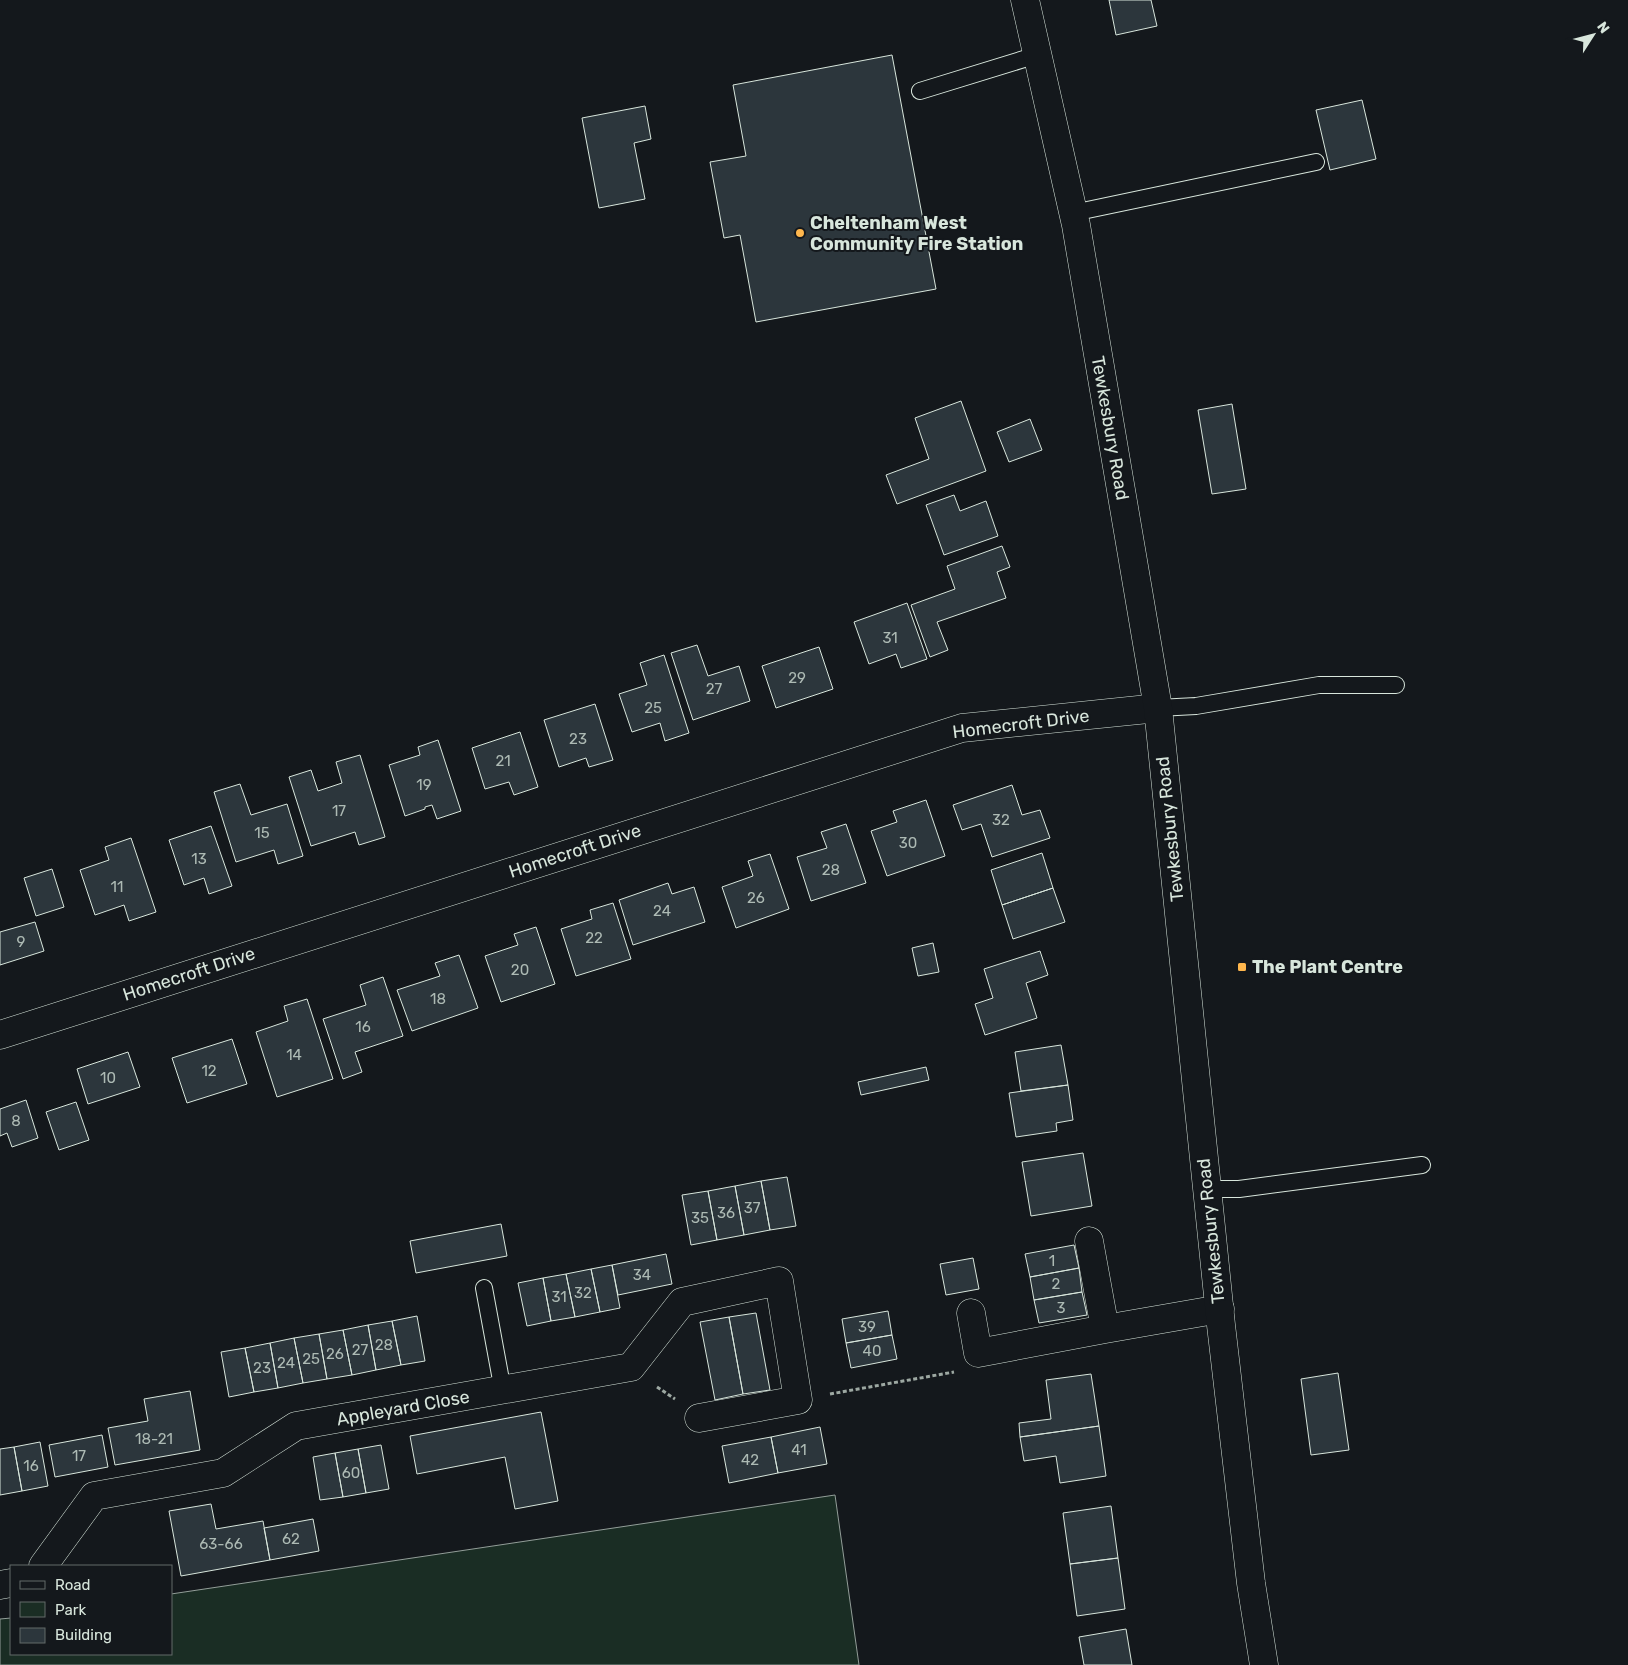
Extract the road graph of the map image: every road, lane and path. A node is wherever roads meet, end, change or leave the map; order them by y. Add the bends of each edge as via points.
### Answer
1 (1025, 0) edge
2 (1037, 55) junction
3 (920, 91) dead end
4 (1316, 162) dead end
5 (1073, 214) junction
6 (1396, 685) dead end
7 (1158, 708) junction
8 (0, 1035) edge
9 (1422, 1165) dead end
10 (1206, 1188) junction
11 (1089, 1241) dead end
12 (484, 1288) dead end
13 (1220, 1309) junction
14 (971, 1313) dead end
15 (1105, 1328) junction
16 (631, 1367) junction
17 (504, 1391) junction
18 (699, 1418) joint
19 (44, 1565) edge
20 (1264, 1665) edge

1 - 2 main road, Tewkesbury Road
2 - 3 lane
2 - 5 main road, Tewkesbury Road
4 - 5 lane
5 - 7 main road, Tewkesbury Road
6 - 7 lane via 1319,685 1196,706
7 - 8 main road, Homecroft Drive via 962,728
7 - 10 main road, Tewkesbury Road
9 - 10 lane via 1239,1189
10 - 13 main road, Tewkesbury Road
11 - 15 main road
12 - 17 lane
13 - 15 main road
13 - 20 main road, Tewkesbury Road via 1251,1583
14 - 15 main road via 978,1353
16 - 17 main road, Appleyard Close
16 - 18 path
16 - 18 main road via 682,1302 779,1281 798,1400
17 - 19 main road, Appleyard Close via 296,1426 223,1473 94,1496

